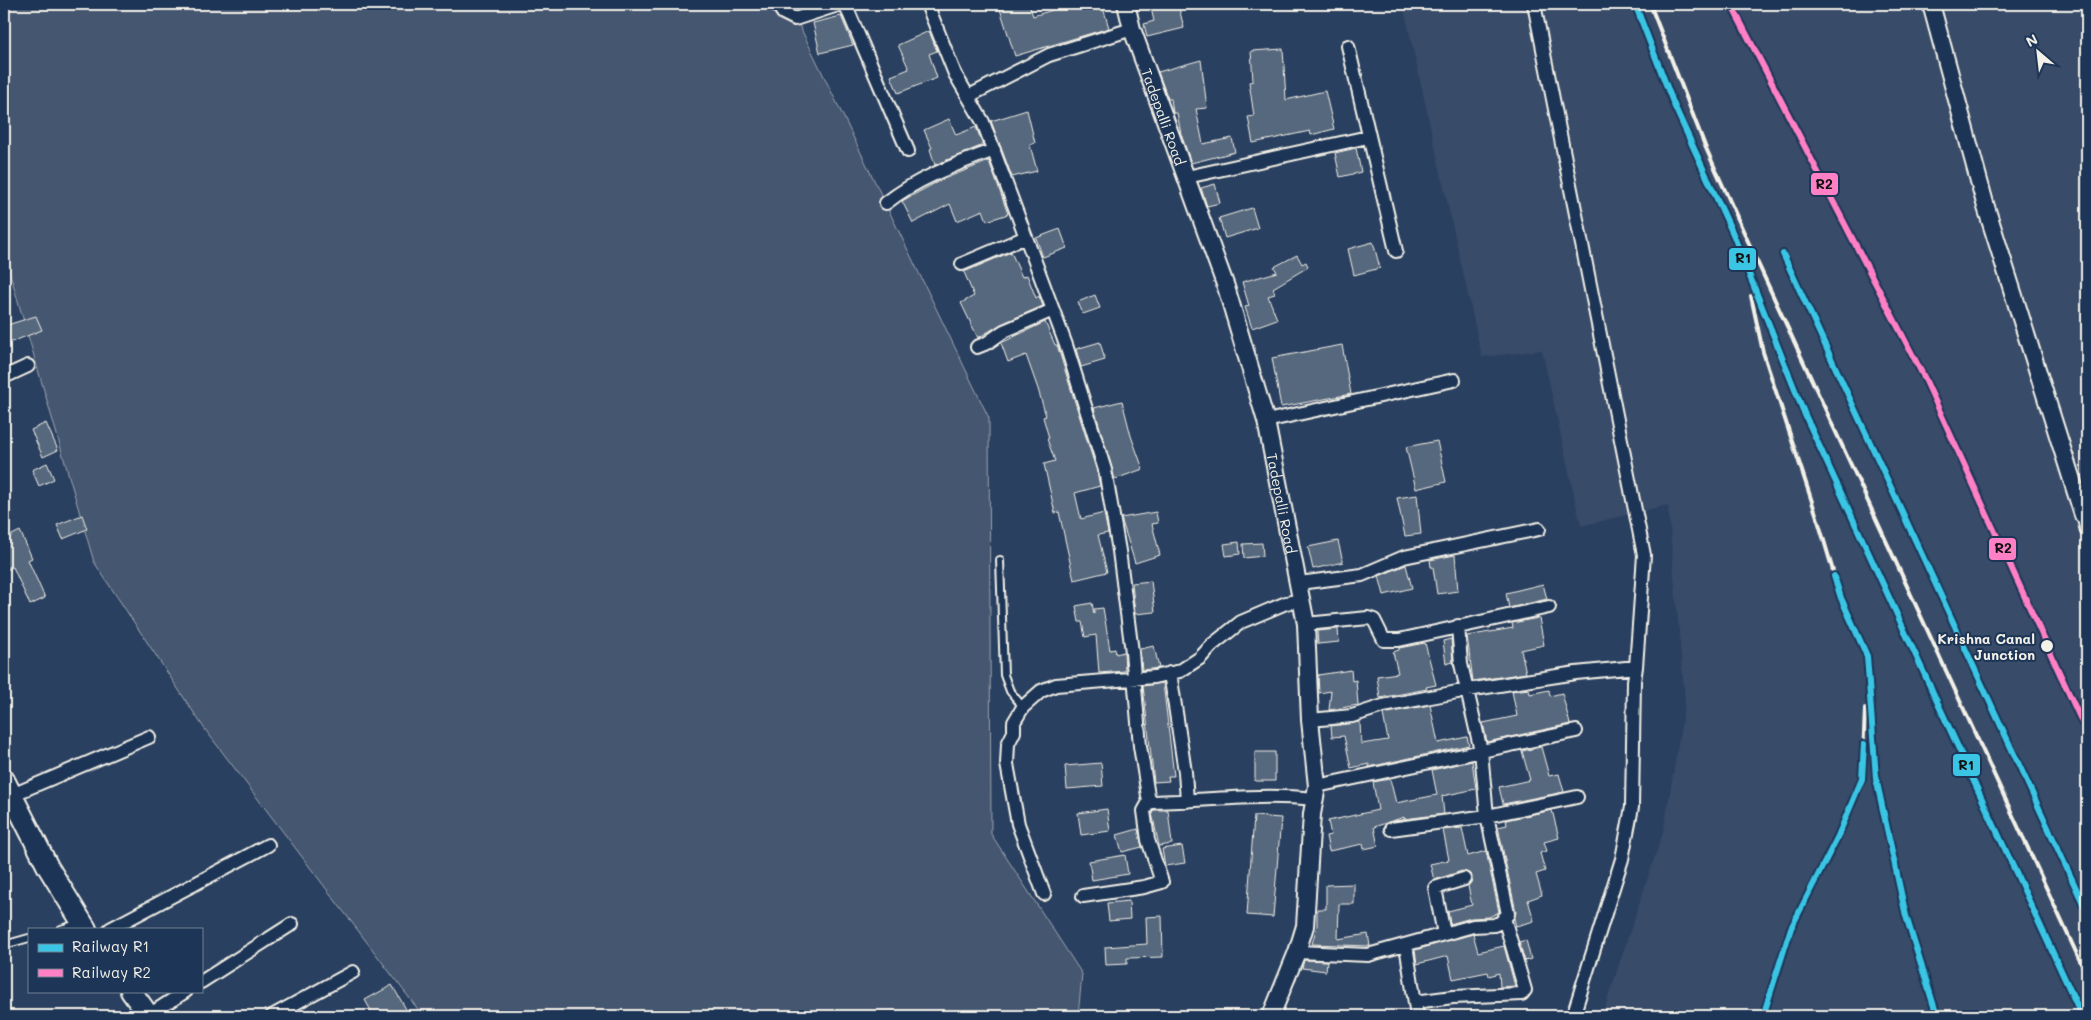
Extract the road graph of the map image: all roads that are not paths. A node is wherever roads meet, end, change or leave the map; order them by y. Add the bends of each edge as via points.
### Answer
1 (777, 4) edge
2 (841, 4) edge
3 (845, 4) edge
4 (927, 4) edge
5 (1126, 4) edge
6 (1534, 4) edge
7 (1931, 4) edge
8 (1132, 29) junction
9 (1348, 46) dead end
10 (970, 96) junction
11 (1368, 136) junction
12 (994, 150) junction
13 (908, 151) dead end
14 (1188, 177) junction
15 (886, 204) dead end
16 (1026, 237) junction
17 (1396, 251) dead end
18 (962, 264) dead end
19 (1053, 310) junction
20 (977, 347) dead end
21 (28, 366) dead end
22 (4, 377) edge
23 (1454, 380) dead end
24 (1266, 421) junction
25 (2086, 520) edge
26 (1539, 529) dead end
27 (1000, 560) dead end
28 (1299, 583) junction
29 (1302, 600) junction
30 (1549, 607) dead end
31 (1306, 624) junction
32 (1458, 626) junction
33 (1636, 667) junction
34 (1170, 673) junction
35 (1134, 678) junction
36 (1468, 690) junction
37 (1023, 707) junction
38 (1310, 720) junction
39 (1576, 730) dead end
40 (149, 737) dead end
41 (1480, 751) junction
42 (8, 787) edge
43 (1315, 792) junction
44 (1577, 797) dead end
45 (1187, 801) junction
46 (1149, 802) junction
47 (1487, 816) junction
48 (1391, 829) dead end
49 (268, 845) dead end
50 (1464, 879) dead end
51 (1044, 894) dead end
52 (1083, 896) dead end
53 (1504, 918) junction
54 (292, 924) dead end
55 (84, 926) edge
56 (69, 928) edge
57 (112, 928) edge
58 (1444, 934) junction
59 (28, 938) edge
60 (1406, 944) junction
61 (4, 945) edge
62 (1297, 952) junction
63 (352, 972) dead end
64 (202, 981) edge
65 (133, 992) edge
66 (185, 992) edge
67 (1415, 1002) junction
68 (149, 1016) edge
69 (272, 1016) edge
70 (1271, 1016) edge
71 (1417, 1016) edge
72 (1574, 1016) edge

1 - 2 street via 783,13 795,19
3 - 13 street
4 - 10 street via 955,74
5 - 8 street, Tadepalli Road
6 - 33 street via 1644,555
7 - 25 street via 1986,207
8 - 10 street via 1049,55
8 - 14 street, Tadepalli Road
9 - 11 street
10 - 12 street
11 - 14 street
11 - 17 street
12 - 15 street via 931,175
12 - 16 street
14 - 24 street, Tadepalli Road via 1226,287
16 - 18 street
16 - 19 street
19 - 20 street via 1004,331 987,344
19 - 35 street via 1105,470 1119,552
21 - 22 street
23 - 24 street
24 - 28 street, Tadepalli Road
26 - 28 street via 1404,557 1362,576
27 - 37 lane via 1004,675 1010,691
28 - 29 street, Tadepalli Road
29 - 31 street, Tadepalli Road
29 - 34 street via 1286,603 1241,622 1186,668
30 - 32 street
31 - 32 street via 1368,618 1374,620 1384,640 1399,640
31 - 38 street, Tadepalli Road
32 - 36 street via 1461,664
33 - 36 street
33 - 72 street via 1632,806 1622,859
34 - 35 street
34 - 45 street
35 - 37 street via 1056,685 1041,691
35 - 46 street
36 - 38 street via 1382,706 1352,716
36 - 41 street
37 - 51 street via 1014,722 1007,764 1018,824
38 - 43 street, Tadepalli Road
39 - 41 street
40 - 42 street
41 - 43 street
41 - 47 street
42 - 55 main road via 48,867
43 - 45 street
43 - 62 street, Tadepalli Road via 1305,926
44 - 47 street
45 - 46 street
46 - 52 street via 1144,811 1148,840 1162,882
47 - 48 street
47 - 53 street via 1508,914
49 - 57 street
50 - 58 street via 1435,888
53 - 58 street via 1494,925 1473,926
53 - 67 street via 1525,990 1522,994
54 - 64 street
55 - 56 lane
58 - 60 street
59 - 61 lane
60 - 62 street via 1368,955
60 - 67 street
62 - 70 street, Tadepalli Road
63 - 69 street
65 - 68 main road
66 - 68 street
67 - 71 street

